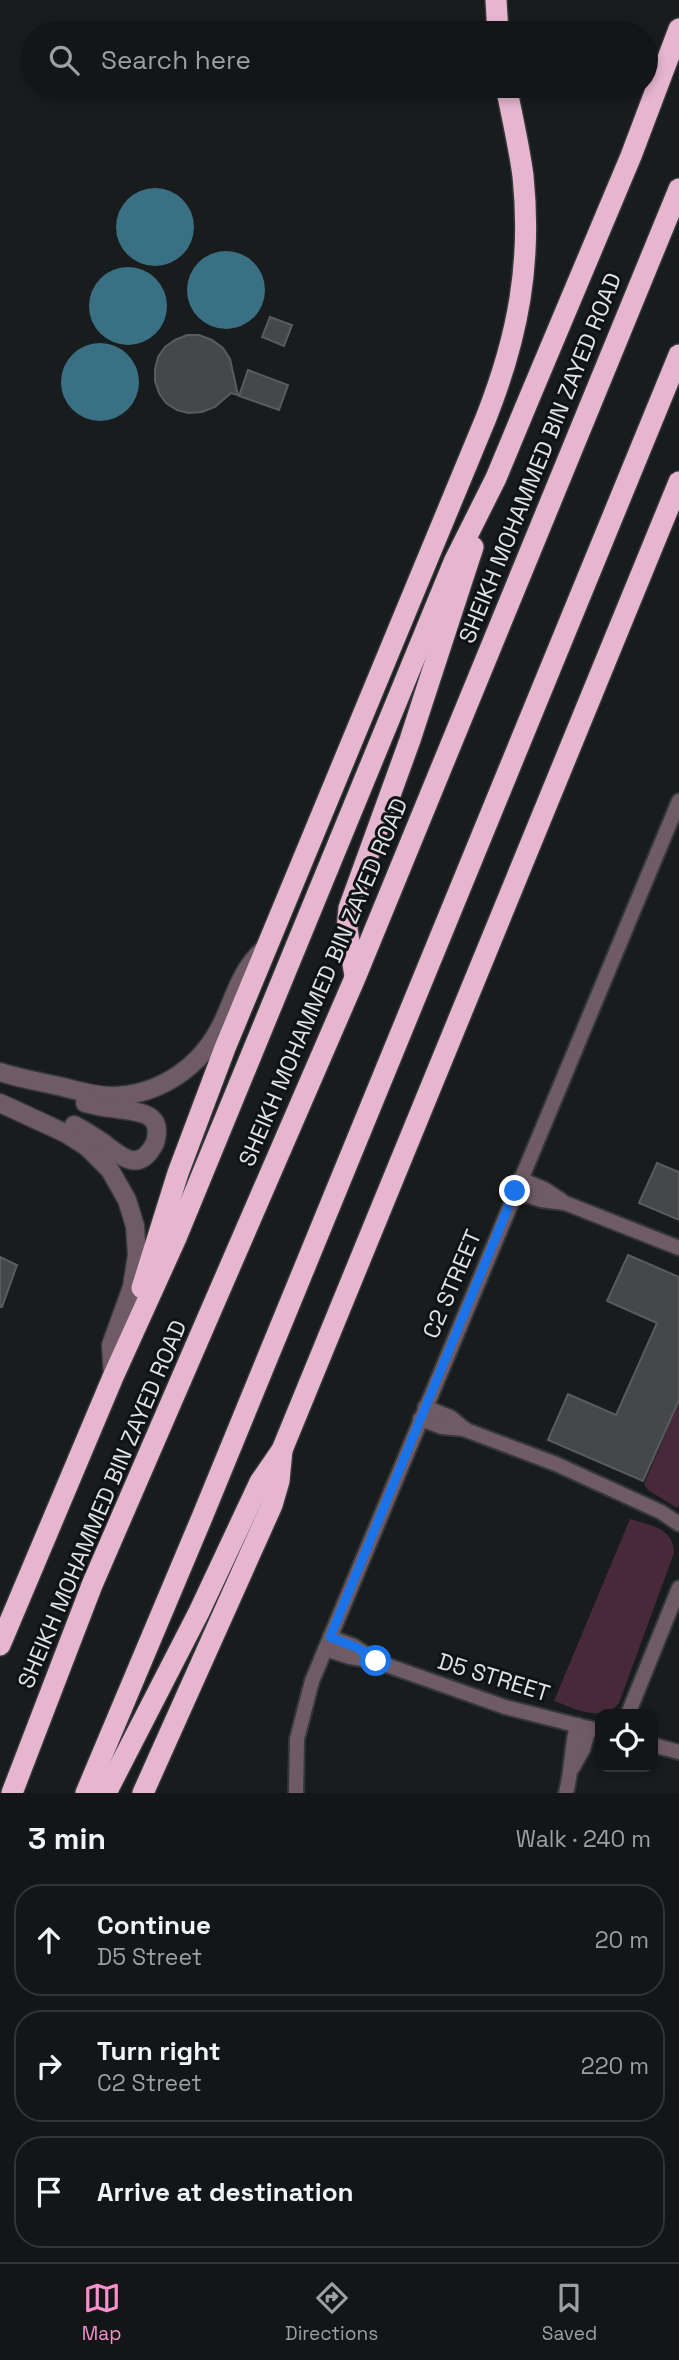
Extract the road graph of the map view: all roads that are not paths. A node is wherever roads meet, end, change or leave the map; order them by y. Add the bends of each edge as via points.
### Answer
1 (496, 0) edge
2 (497, 21) edge
3 (679, 29) edge
4 (658, 85) edge
5 (508, 98) edge
6 (653, 98) edge
7 (679, 189) edge
8 (679, 355) edge
9 (496, 478) junction
10 (679, 482) edge
11 (679, 801) edge
12 (267, 947) junction
13 (355, 978) junction
14 (0, 1072) edge
15 (33, 1083) junction
16 (0, 1103) edge
17 (19, 1110) junction
18 (518, 1185) junction
19 (679, 1248) edge
20 (129, 1342) junction
21 (113, 1377) junction
22 (423, 1413) junction
23 (282, 1450) junction
24 (661, 1512) junction
25 (679, 1514) edge
26 (679, 1524) edge
27 (679, 1588) edge
28 (328, 1643) junction
29 (0, 1645) edge
30 (192, 1680) junction
31 (638, 1693) junction
32 (630, 1709) edge
33 (639, 1709) edge
34 (589, 1728) edge
35 (658, 1746) edge
36 (679, 1752) edge
37 (12, 1793) edge
38 (86, 1793) edge
39 (106, 1793) edge
40 (143, 1793) edge
41 (157, 1793) edge
42 (296, 1793) edge
43 (566, 1793) edge

1 - 2 highway
3 - 4 highway
5 - 12 highway via 522,173 526,233 522,294 510,354
6 - 9 highway
7 - 13 highway, SHEIKH MOHAMMED BIN ZAYED ROAD
8 - 38 highway
9 - 13 highway via 349,908 347,929
9 - 20 highway via 454,562
10 - 23 highway
11 - 18 street, C2 STREET
12 - 15 street via 244,971 209,1045 167,1083 139,1093 110,1096
12 - 20 highway via 178,1173
13 - 37 highway, SHEIKH MOHAMMED BIN ZAYED ROAD via 92,1585
14 - 15 street
15 - 17 street via 84,1103 144,1112 156,1124 155,1143 143,1158 130,1161 74,1125
16 - 17 street
17 - 21 street via 74,1138 99,1158 119,1182 132,1212 136,1263 111,1345
18 - 19 street via 541,1199 565,1203
18 - 22 street, C2 STREET
20 - 21 highway
21 - 29 highway
22 - 24 street via 446,1428 466,1430 556,1464
22 - 28 street, C2 STREET
23 - 30 highway via 272,1505
23 - 39 highway via 260,1482
24 - 25 street
24 - 26 street
27 - 31 street
28 - 34 street, D5 STREET via 346,1656 376,1661 481,1699
28 - 42 street, C2 STREET via 312,1681 297,1739
30 - 40 highway
30 - 41 highway
31 - 32 street
31 - 33 street
34 - 43 street via 572,1750
35 - 36 street

